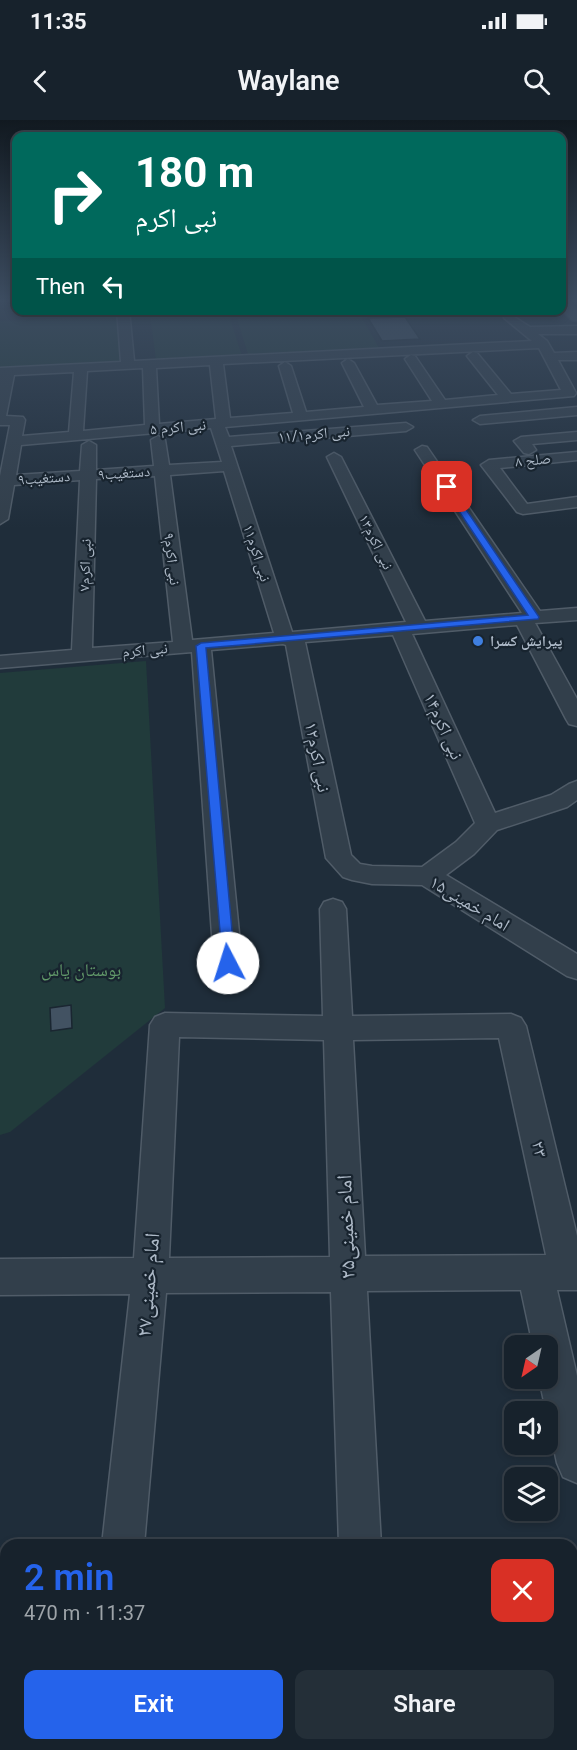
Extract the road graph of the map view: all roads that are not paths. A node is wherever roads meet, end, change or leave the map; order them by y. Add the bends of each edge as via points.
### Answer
1 (4, 375) edge
2 (80, 375) edge
3 (150, 375) edge
4 (217, 375) edge
5 (288, 375) edge
6 (354, 375) edge
7 (422, 375) edge
8 (488, 375) edge
9 (570, 383) edge
10 (507, 398) junction
11 (441, 404) junction
12 (373, 410) junction
13 (577, 411) edge
14 (0, 415) edge
15 (301, 416) junction
16 (480, 420) dead end
17 (0, 421) edge
18 (220, 423) junction
19 (406, 427) dead end
20 (155, 434) junction
21 (76, 435) junction
22 (577, 436) edge
23 (14, 441) junction
24 (222, 442) junction
25 (89, 445) dead end
26 (423, 450) dead end
27 (529, 450) dead end
28 (577, 456) edge
29 (334, 457) dead end
30 (560, 458) junction
31 (230, 466) junction
32 (161, 471) junction
33 (577, 473) edge
34 (87, 475) junction
35 (3, 480) edge
36 (551, 490) dead end
37 (573, 510) edge
38 (0, 519) edge
39 (577, 614) edge
40 (529, 618) junction
41 (409, 628) junction
42 (290, 638) junction
43 (192, 646) junction
44 (82, 655) junction
45 (0, 662) edge
46 (577, 719) edge
47 (571, 800) edge
48 (488, 824) junction
49 (352, 871) joint
50 (427, 876) junction
51 (333, 909) dead end
52 (228, 963) dead end
53 (577, 968) edge
54 (338, 1028) junction
55 (560, 1272) edge
56 (348, 1274) junction
57 (150, 1276) junction
58 (0, 1277) edge
59 (577, 1463) edge
60 (124, 1539) edge
61 (360, 1539) edge

1 - 14 street
2 - 21 street
3 - 20 street, نبی اکرم۹
4 - 18 street, نبی اکرم۱۱
5 - 15 street
6 - 12 street
7 - 11 street
8 - 10 street
9 - 10 street, نبی اکرم ۵ via 568,393
10 - 11 street, نبی اکرم ۵
11 - 12 street, نبی اکرم ۵
12 - 15 street, نبی اکرم ۵
13 - 16 street
15 - 18 street, نبی اکرم ۵
17 - 23 street via 18,420
18 - 20 street, نبی اکرم ۵
18 - 24 street, نبی اکرم۱۱
19 - 24 street, نبی اکرم۱۱/۱
20 - 21 street, نبی اکرم ۵
20 - 32 street, نبی اکرم۹
21 - 23 street, نبی اکرم ۵
22 - 27 street via 521,441
23 - 35 street
24 - 31 street, نبی اکرم۱۱
25 - 34 street, نبی اکرم۷
26 - 40 street
28 - 30 street, ۸ صلح
29 - 41 street, نبی اکرم۱۳
30 - 33 street
30 - 37 street, ۸ صلح via 489,465 523,509
31 - 32 street
31 - 42 street, نبی اکرم۱۱
32 - 34 street, ۹دستغیب
32 - 43 street, نبی اکرم۹
34 - 35 street, دستغیب۹
34 - 44 street, نبی اکرم۷
35 - 38 street
36 - 37 street
39 - 40 street, نبی اکرم
40 - 41 street, نبی اکرم
40 - 46 street
41 - 42 street, نبی اکرم
41 - 48 street, نبی اکرم۱۴
42 - 43 street, نبی اکرم
42 - 49 street, نبی اکرم۱۲ via 339,858
43 - 44 street, نبی اکرم
43 - 52 street, نبی اکرم۹
44 - 45 street, نبی اکرم
47 - 48 street
48 - 50 street via 465,848
49 - 50 street, ۱۵امام خمینی
50 - 53 street, ۱۵امام خمینی
51 - 54 street, امام خمینی۲۵
54 - 55 street, ۲۳ via 511,1026
54 - 56 street, امام خمینی۲۵
54 - 57 street, امام خمینی۲۷ via 165,1025
55 - 56 street
55 - 59 street, ۲۳
56 - 57 street
56 - 61 street, امام خمینی۲۵
57 - 58 street
57 - 60 street, امام خمینی۲۷

